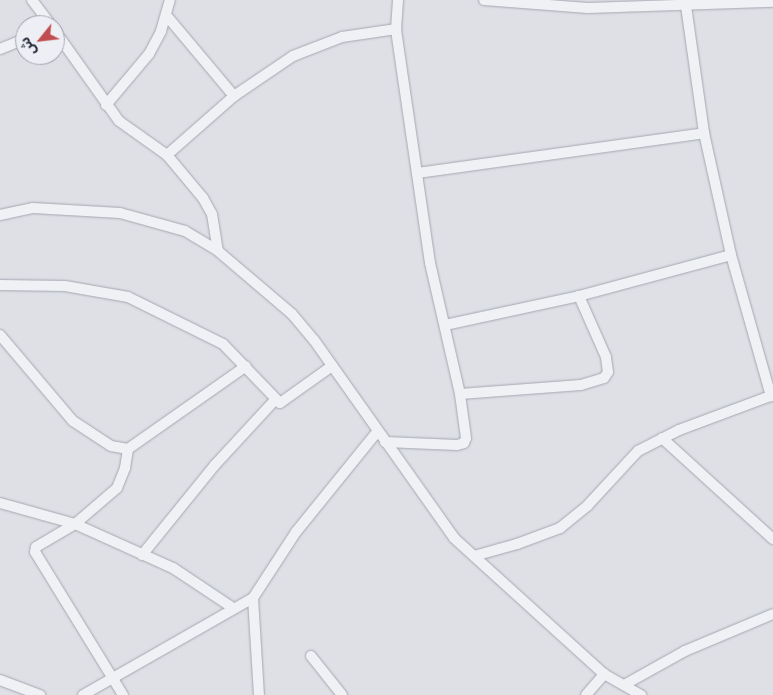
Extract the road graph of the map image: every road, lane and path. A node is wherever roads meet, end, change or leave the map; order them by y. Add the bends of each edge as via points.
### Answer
1 (32, 0) edge
2 (170, 0) edge
3 (398, 0) edge
4 (484, 0) edge
5 (773, 2) edge
6 (686, 6) junction
7 (43, 15) edge
8 (166, 15) junction
9 (396, 29) junction
10 (15, 42) edge
11 (65, 46) edge
12 (0, 49) edge
13 (234, 96) junction
14 (106, 105) junction
15 (704, 133) junction
16 (167, 155) junction
17 (417, 173) junction
18 (0, 215) edge
19 (218, 251) junction
20 (732, 255) junction
21 (0, 285) edge
22 (579, 296) junction
23 (444, 325) junction
24 (0, 335) edge
25 (246, 366) junction
26 (332, 366) junction
27 (460, 394) junction
28 (772, 395) edge
29 (275, 400) junction
30 (377, 432) junction
31 (662, 438) junction
32 (385, 442) junction
33 (128, 449) junction
34 (0, 503) edge
35 (75, 524) junction
36 (772, 537) edge
37 (142, 555) junction
38 (474, 556) junction
39 (253, 598) junction
40 (233, 608) junction
41 (773, 614) edge
42 (311, 656) dead end
43 (604, 674) junction
44 (113, 677) junction
45 (0, 680) edge
46 (624, 686) junction
47 (40, 695) edge
48 (83, 695) edge
49 (123, 695) edge
50 (259, 695) edge
51 (342, 695) edge
52 (586, 695) edge
53 (640, 695) edge

1 - 7 street
2 - 8 street
3 - 9 street
4 - 6 street via 588,8
5 - 6 street
6 - 15 street
8 - 13 street
8 - 14 street via 149,54
9 - 13 street via 342,37 311,48 293,56
9 - 17 street
10 - 12 street
11 - 14 street
13 - 16 street
14 - 16 street via 130,130
15 - 17 street
15 - 20 street
16 - 19 street via 203,198 212,214
17 - 23 street via 430,263
18 - 19 street via 33,208 120,213 185,231
19 - 26 street via 292,314
20 - 22 street
20 - 28 street
21 - 25 street via 65,286 128,297 223,344
22 - 23 street
22 - 27 street via 606,357 608,372 604,378 581,385
23 - 27 street
24 - 33 street via 73,421 111,446
25 - 29 street
25 - 33 street
26 - 29 street via 285,402
26 - 30 street
27 - 32 street via 466,435 464,443
28 - 31 street
29 - 37 street via 215,465
30 - 32 street
30 - 39 street via 296,532
31 - 36 street
31 - 38 street via 628,458 568,523 517,544
32 - 38 street via 444,527
33 - 35 street via 117,488
34 - 35 street
35 - 37 street
35 - 44 street via 39,543 36,552
37 - 40 street via 189,577
38 - 43 street
39 - 40 street
39 - 50 street
40 - 44 street
41 - 46 street via 685,651
42 - 51 street
43 - 46 street
43 - 52 street
44 - 48 street
44 - 49 street
45 - 47 street
46 - 53 street

